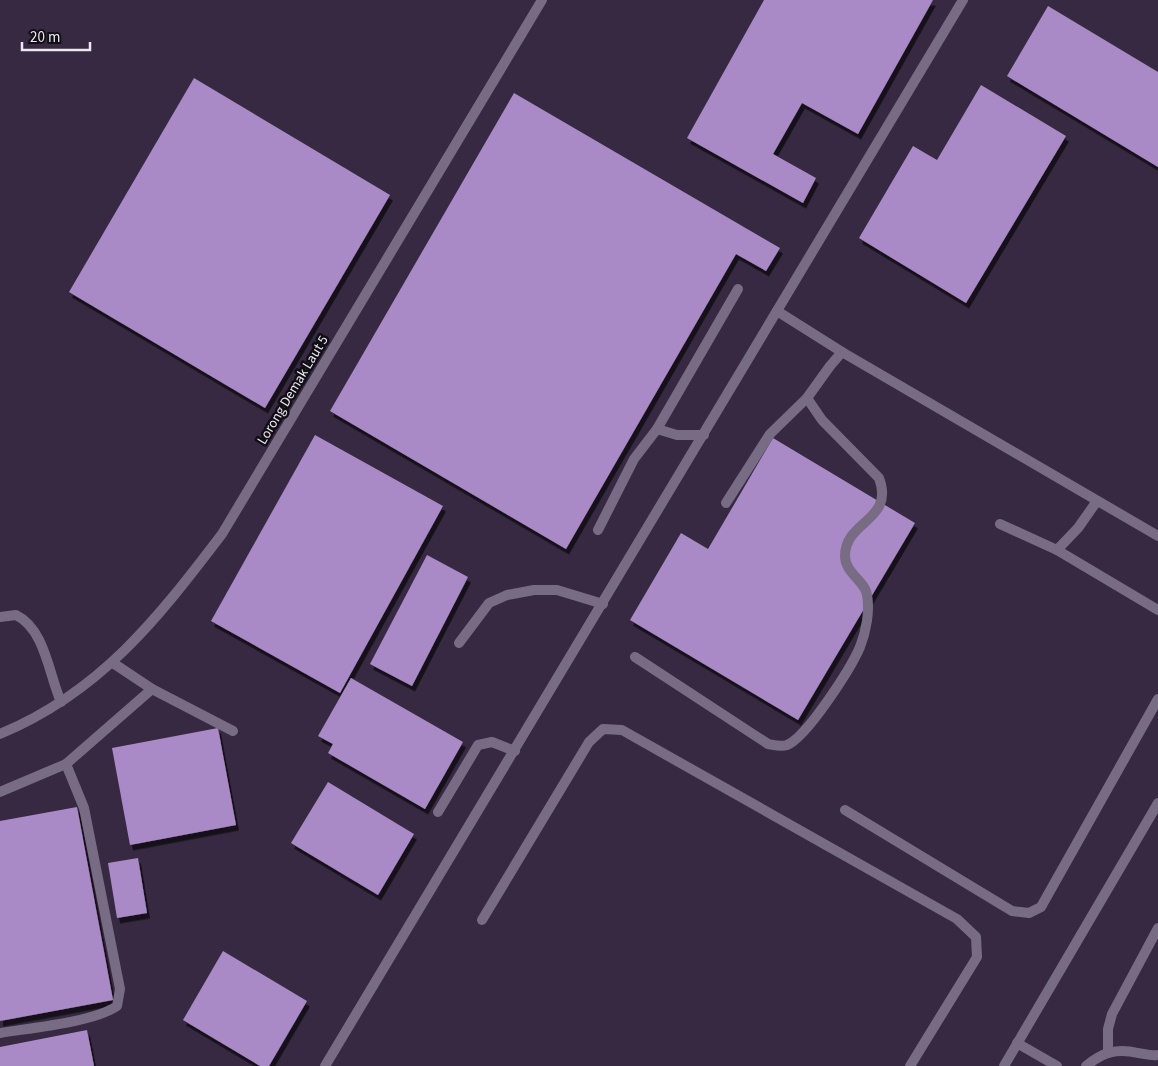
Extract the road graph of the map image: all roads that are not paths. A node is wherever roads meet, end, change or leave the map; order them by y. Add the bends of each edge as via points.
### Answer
1 (542, 0) edge
2 (963, 0) edge
3 (738, 289) dead end
4 (777, 311) junction
5 (842, 352) junction
6 (807, 398) junction
7 (657, 429) junction
8 (704, 435) junction
9 (1097, 501) junction
10 (726, 503) dead end
11 (1000, 524) dead end
12 (598, 530) dead end
13 (1158, 536) edge
14 (1057, 550) junction
15 (603, 604) junction
16 (1158, 610) edge
17 (0, 617) edge
18 (458, 643) dead end
19 (635, 657) dead end
20 (113, 663) junction
21 (152, 689) junction
22 (1158, 698) edge
23 (61, 702) junction
24 (233, 731) dead end
25 (0, 734) edge
26 (515, 751) junction
27 (66, 764) junction
28 (0, 792) edge
29 (1158, 803) edge
30 (845, 810) dead end
31 (438, 812) dead end
32 (482, 920) dead end
33 (1158, 928) edge
34 (0, 1033) edge
35 (1017, 1043) junction
36 (1108, 1051) junction
37 (1158, 1055) edge
38 (325, 1066) edge
39 (910, 1066) edge
40 (1004, 1066) edge
41 (1057, 1066) edge
42 (1086, 1066) edge

1 - 20 street, Lorong Demak Laut 5 via 222,534 158,616
2 - 4 street
3 - 7 street
4 - 5 street
4 - 8 street
5 - 6 street
5 - 9 street
6 - 10 street via 770,434
6 - 19 street via 822,420 879,478 883,490 882,504 849,538 845,556 850,572 867,592 867,618 860,647 832,696 795,740 781,746 768,744
7 - 8 street
7 - 12 street via 634,459
8 - 15 street
9 - 13 street
9 - 14 street
11 - 14 street
14 - 16 street
15 - 18 street via 557,590 508,595 489,603
15 - 26 street
17 - 23 street via 16,615 30,625
20 - 21 street
20 - 23 street, Lorong Demak Laut 5
21 - 24 street
21 - 27 street
22 - 30 street via 1041,907 1029,913 1012,911
23 - 25 street, Lorong Demak Laut 5
26 - 31 street via 492,742 478,745
26 - 38 street
27 - 28 street
27 - 34 street via 84,808 120,998 111,1010 85,1018
29 - 35 street
32 - 39 street via 589,742 603,729 622,730 957,919 976,937 978,957
33 - 36 street via 1112,1014
35 - 40 street
35 - 41 street
36 - 37 street
36 - 42 street

